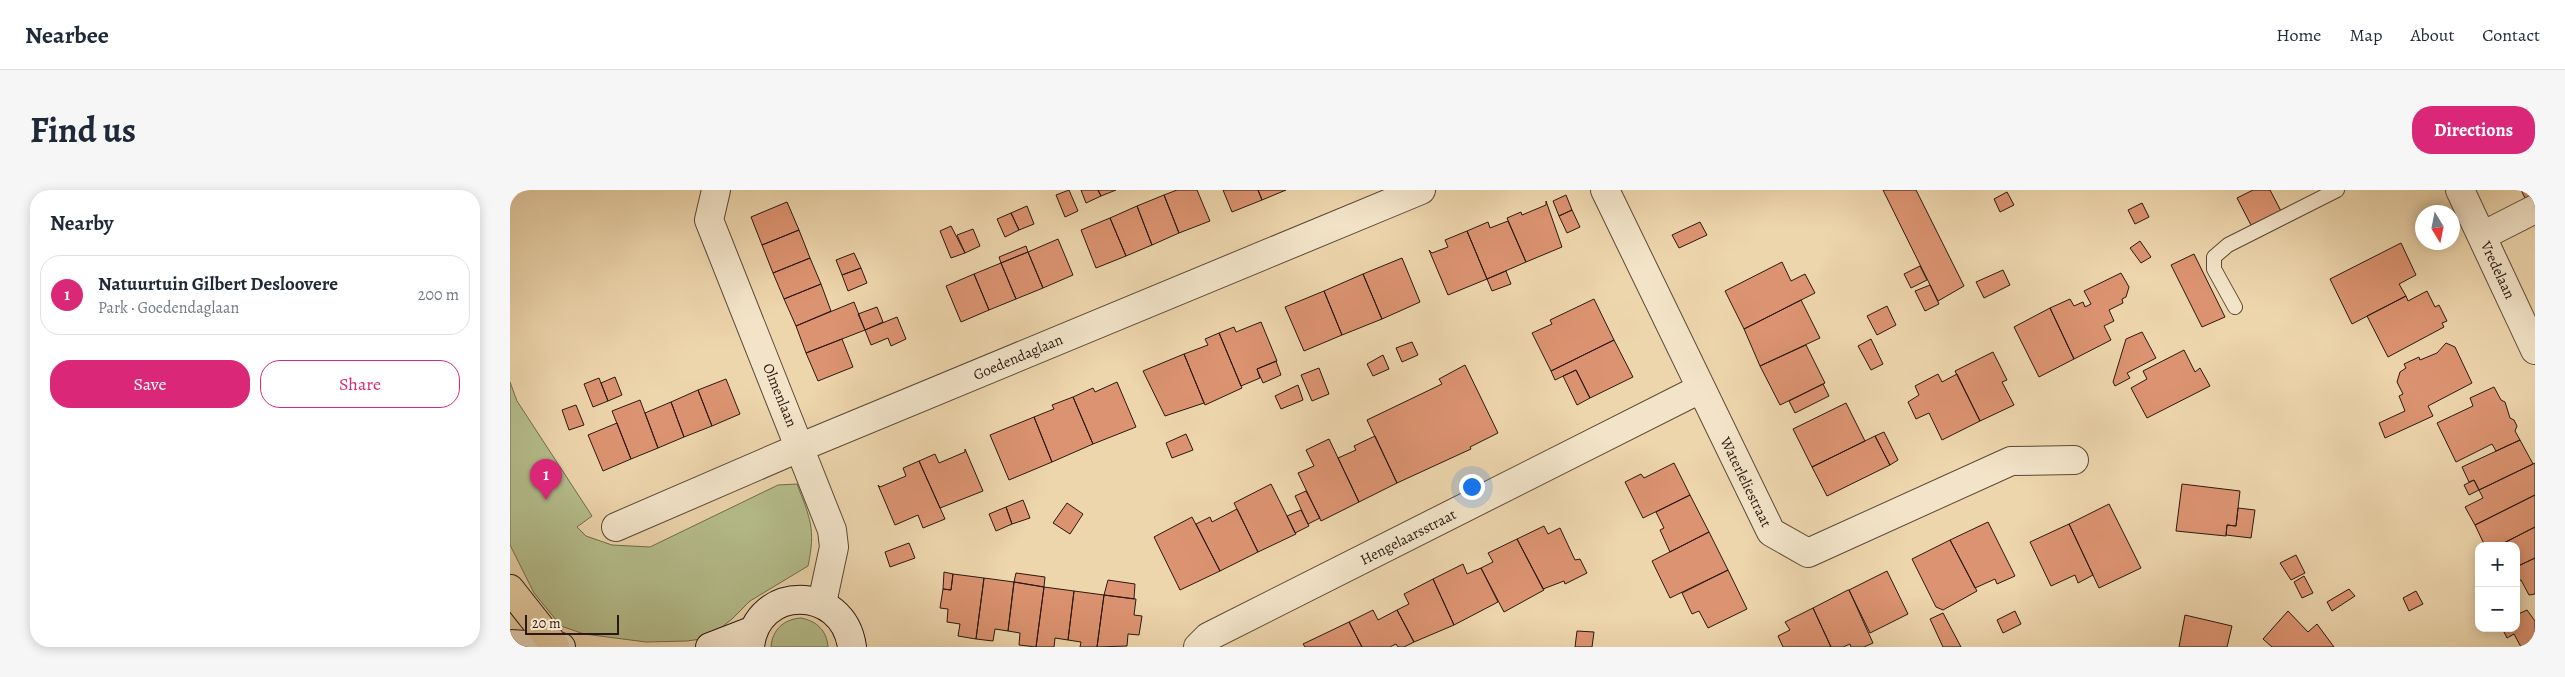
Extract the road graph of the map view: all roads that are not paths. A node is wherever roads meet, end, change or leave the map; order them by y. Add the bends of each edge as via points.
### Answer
1 (716, 190) edge
2 (1421, 190) edge
3 (1605, 190) edge
4 (2337, 190) edge
5 (2460, 190) edge
6 (2535, 209) edge
7 (2482, 236) junction
8 (2235, 307) dead end
9 (2535, 350) edge
10 (1700, 389) junction
11 (801, 447) junction
12 (2074, 460) dead end
13 (616, 527) dead end
14 (510, 589) edge
15 (822, 603) junction
16 (752, 639) edge
17 (854, 643) edge
18 (510, 644) edge
19 (555, 646) edge
20 (561, 647) edge
21 (710, 647) edge
22 (1198, 647) edge

1 - 11 street, Olmenlaan via 709,220
2 - 11 street, Goedendaglaan
3 - 10 street, Waterleliestraat
4 - 8 lane via 2228,245 2214,257 2214,270
5 - 7 street, Vredelaan
6 - 7 street
7 - 9 street, Vredelaan
10 - 12 street, Waterleliestraat via 1771,532 1808,553 2011,461
10 - 22 street, Hengelaarsstraat via 1208,637
11 - 13 street, Goedendaglaan
11 - 15 street, Olmenlaan via 832,530 834,547
14 - 19 highway
15 - 16 street via 790,600 775,606 762,617
15 - 17 street via 844,622
16 - 21 street
18 - 19 street
19 - 20 street

